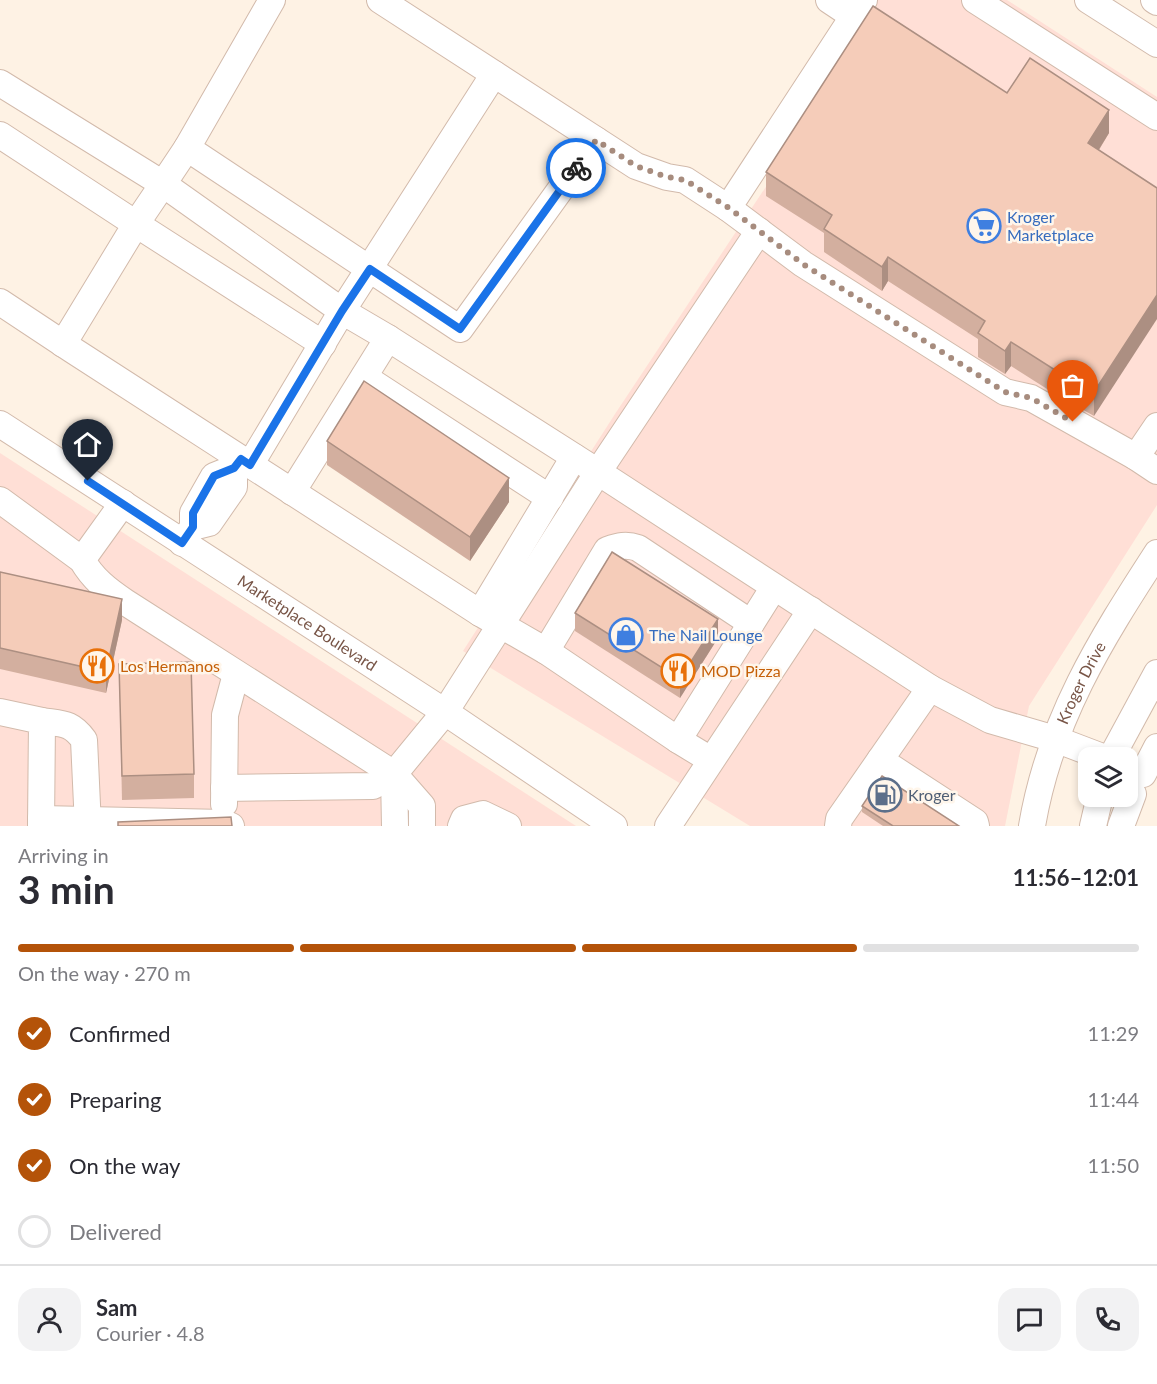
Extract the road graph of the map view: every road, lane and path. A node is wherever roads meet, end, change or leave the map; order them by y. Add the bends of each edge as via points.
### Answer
1 (272, 0) edge
2 (380, 0) edge
3 (829, 0) edge
4 (975, 0) edge
5 (1088, 0) edge
6 (859, 8) edge
7 (1157, 44) edge
8 (494, 74) junction
9 (0, 83) edge
10 (1157, 117) edge
11 (0, 135) edge
12 (596, 140) junction
13 (187, 147) junction
14 (163, 184) junction
15 (729, 208) junction
16 (136, 224) junction
17 (759, 231) junction
18 (370, 269) junction
19 (0, 302) edge
20 (342, 311) junction
21 (388, 338) junction
22 (63, 344) junction
23 (323, 344) junction
24 (364, 377) junction
25 (0, 424) edge
26 (1157, 426) edge
27 (574, 457) junction
28 (242, 464) junction
29 (1147, 464) edge
30 (598, 472) junction
31 (292, 492) junction
32 (550, 498) junction
33 (0, 500) edge
34 (123, 503) junction
35 (188, 535) junction
36 (1157, 553) edge
37 (82, 560) junction
38 (774, 587) junction
39 (811, 610) junction
40 (490, 619) junction
41 (751, 623) junction
42 (546, 651) junction
43 (1157, 673) edge
44 (236, 674) junction
45 (930, 688) junction
46 (0, 712) edge
47 (445, 712) junction
48 (42, 721) junction
49 (1055, 739) junction
50 (678, 740) junction
51 (1117, 747) edge
52 (1157, 747) edge
53 (1078, 748) edge
54 (711, 760) junction
55 (880, 760) junction
56 (394, 774) junction
57 (224, 788) junction
58 (1097, 807) edge
59 (41, 822) edge
60 (88, 823) edge
61 (227, 825) edge
62 (395, 826) edge
63 (422, 826) edge
64 (461, 826) edge
65 (508, 826) edge
66 (614, 826) edge
67 (668, 826) edge
68 (838, 826) edge
69 (976, 826) edge
70 (1032, 826) edge
71 (1093, 826) edge
72 (1121, 826) edge

1 - 13 street
2 - 8 street
3 - 6 street
4 - 10 street
5 - 7 street
6 - 15 street
8 - 12 street
8 - 18 street
9 - 14 street
11 - 16 street
12 - 15 street via 636,166 685,180
12 - 18 street via 460,329
13 - 14 street
13 - 18 street
14 - 16 street
14 - 20 street
15 - 17 street
16 - 22 street
16 - 23 street
17 - 29 street via 803,264 1005,392 1031,398
17 - 30 street
18 - 20 street
19 - 22 street
20 - 21 street
20 - 23 street
21 - 24 street
21 - 27 street
22 - 28 street
23 - 28 street
24 - 31 street
24 - 32 street
25 - 34 street, Marketplace Boulevard
26 - 29 street
27 - 30 street
27 - 32 street
28 - 31 street
28 - 35 street via 234,487 209,523
30 - 38 street
30 - 40 street
31 - 40 street
32 - 40 street
33 - 37 street
34 - 35 street, Marketplace Boulevard
34 - 37 street
35 - 47 street, Marketplace Boulevard
36 - 49 street, Kroger Drive via 1098,646
37 - 44 street via 103,586
38 - 39 street
38 - 41 street
39 - 45 street
39 - 54 street
40 - 42 street
40 - 47 street
41 - 42 street via 638,548 618,546 607,550
41 - 50 street
42 - 50 street
43 - 51 street
44 - 56 street
44 - 57 street via 225,715
45 - 49 street via 990,720
45 - 55 street
46 - 48 street
47 - 56 street
47 - 66 street, Marketplace Boulevard
48 - 59 street
48 - 60 street via 67,724 84,740
49 - 53 street
49 - 70 street, Kroger Drive
50 - 54 street
52 - 72 street
54 - 67 street
55 - 68 street via 838,819
55 - 69 street
56 - 57 street via 373,786
56 - 62 street
56 - 63 street via 422,806
57 - 61 street
58 - 71 street
59 - 60 street
60 - 61 street
64 - 65 street via 464,819 483,814

